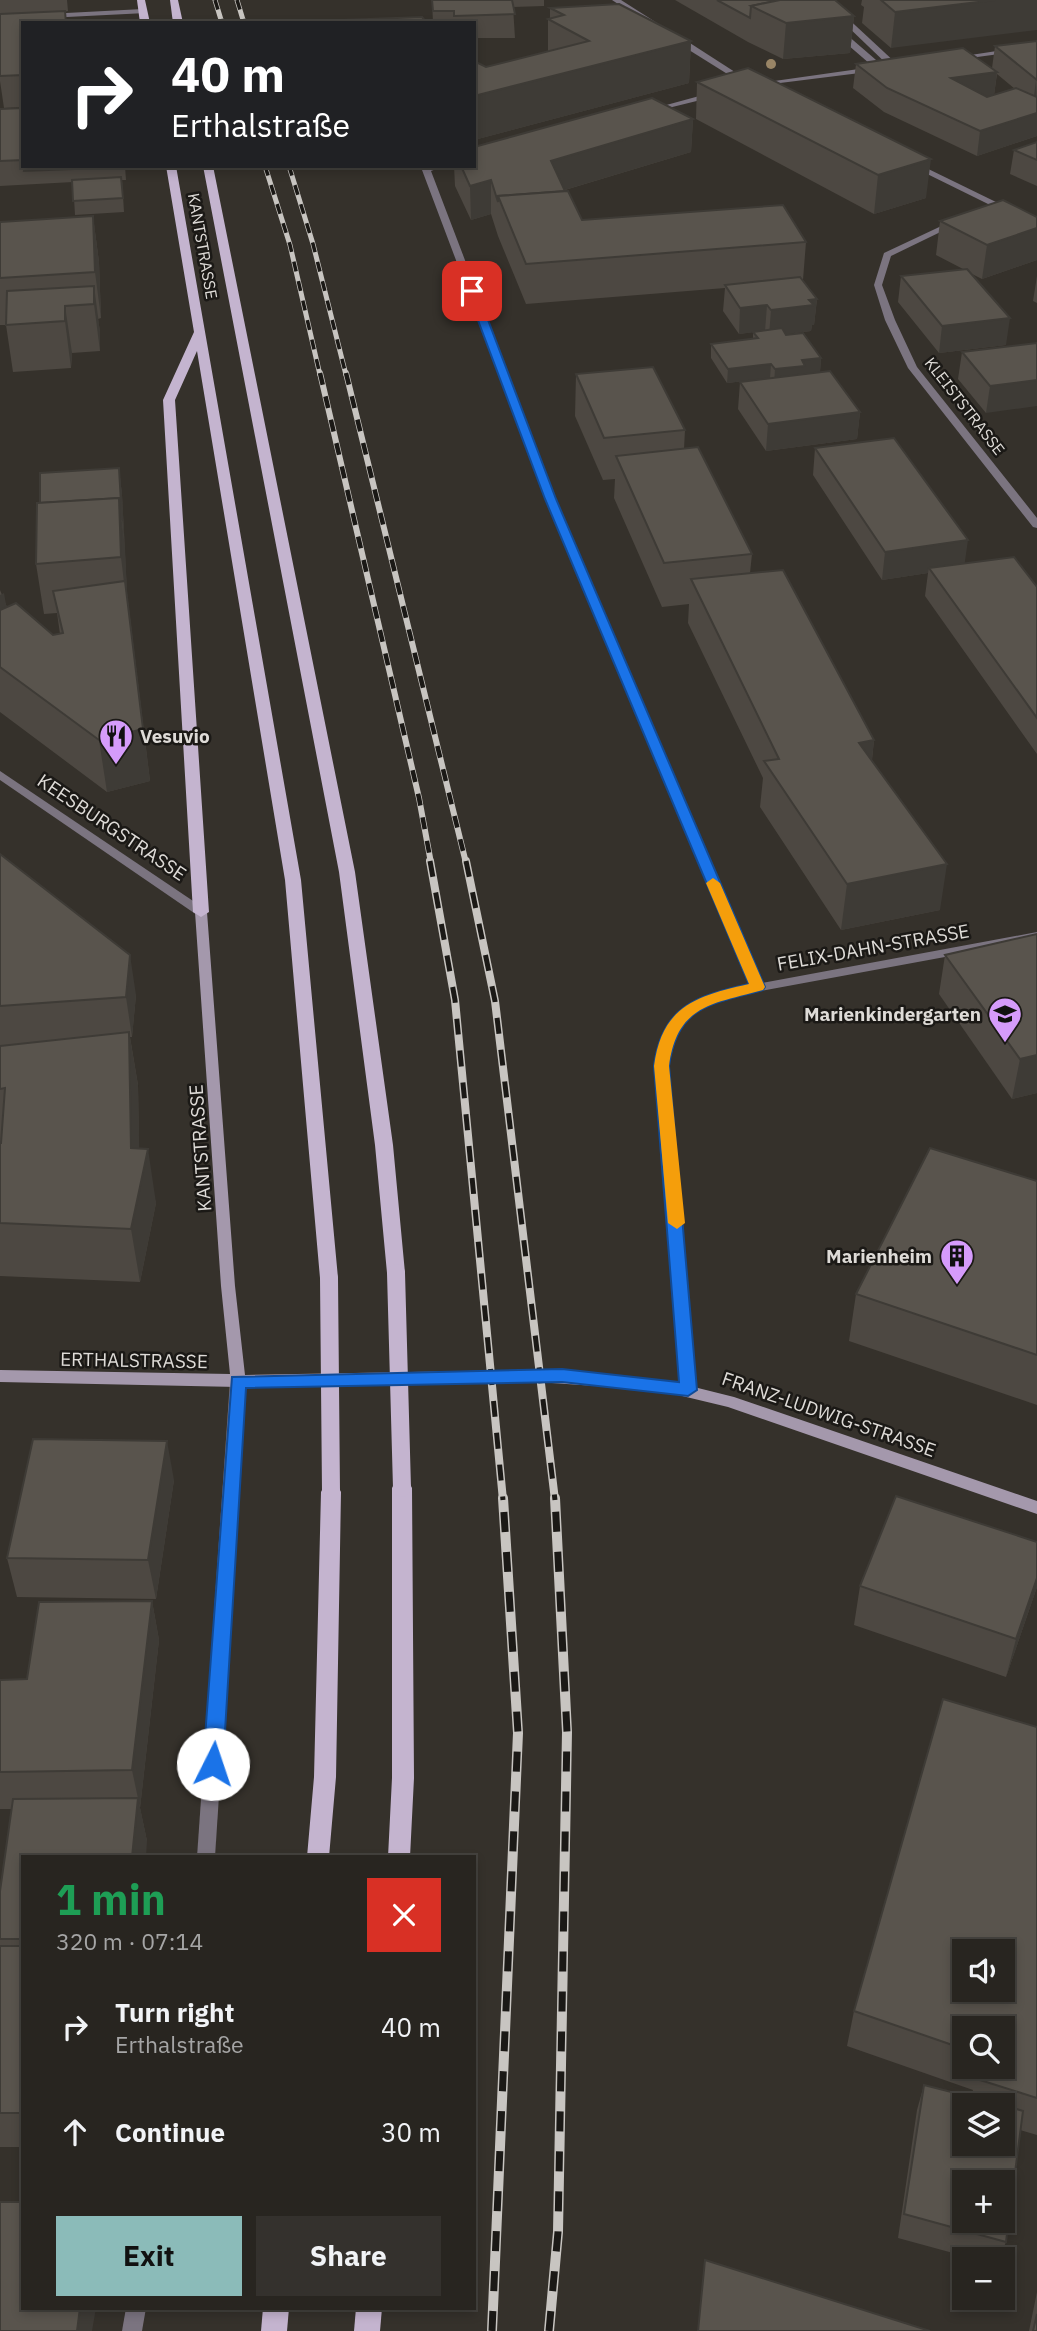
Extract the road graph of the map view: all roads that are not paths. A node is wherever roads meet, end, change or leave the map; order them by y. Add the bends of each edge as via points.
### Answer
1 (141, 0) edge
2 (174, 0) edge
3 (616, 0) edge
4 (824, 0) edge
5 (143, 11) junction
6 (39, 17) edge
7 (145, 21) edge
8 (178, 21) edge
9 (828, 23) edge
10 (657, 25) edge
11 (667, 32) edge
12 (673, 44) edge
13 (686, 44) junction
14 (1037, 47) edge
15 (947, 60) edge
16 (908, 65) edge
17 (895, 66) junction
18 (880, 68) junction
19 (751, 85) junction
20 (738, 88) edge
21 (764, 91) edge
22 (725, 92) edge
23 (646, 112) edge
24 (899, 157) edge
25 (171, 168) edge
26 (208, 168) edge
27 (433, 168) edge
28 (998, 206) junction
29 (986, 211) edge
30 (962, 220) edge
31 (1037, 225) edge
32 (200, 331) junction
33 (1037, 525) edge
34 (0, 775) edge
35 (201, 912) junction
36 (1037, 936) edge
37 (758, 987) junction
38 (0, 1376) edge
39 (562, 1376) joint
40 (238, 1381) junction
41 (688, 1390) junction
42 (1037, 1508) edge
43 (206, 1855) edge
44 (318, 1855) edge
45 (400, 1855) edge
46 (136, 2310) edge
47 (276, 2310) edge
48 (369, 2310) edge
49 (132, 2331) edge
50 (274, 2331) edge
51 (367, 2331) edge

1 - 5 main road
2 - 8 main road
3 - 10 street
4 - 17 street
5 - 6 street
5 - 7 main road
9 - 18 street
11 - 13 street
12 - 13 street
13 - 19 street
14 - 15 street
16 - 17 street
17 - 18 street
18 - 19 street
19 - 20 street
19 - 21 street
22 - 23 street
24 - 28 street
25 - 32 main road, KANTSTRASSE
26 - 45 main road, bridge via 347,873 384,1145 396,1273 402,1488
27 - 37 street via 426,170 551,499
28 - 29 street
28 - 31 street
30 - 33 street, KLEISTSTRASSE via 887,255 878,285 913,368
32 - 35 main road via 169,400
32 - 44 main road, KANTSTRASSE, bridge via 293,880 329,1278 331,1492
34 - 35 street, KEESBURGSTRASSE
35 - 40 street, KANTSTRASSE
36 - 37 street, FELIX-DAHN-STRASSE
37 - 41 street, FELIX-DAHN-STRASSE via 713,997 694,1007 680,1017 665,1041 662,1066
38 - 40 street, ERTHALSTRASSE
39 - 40 street, ERTHALSTRASSE
39 - 41 street, FRANZ-LUDWIG-STRASSE
40 - 43 street
41 - 42 street, FRANZ-LUDWIG-STRASSE
46 - 49 street
47 - 50 main road
48 - 51 main road

